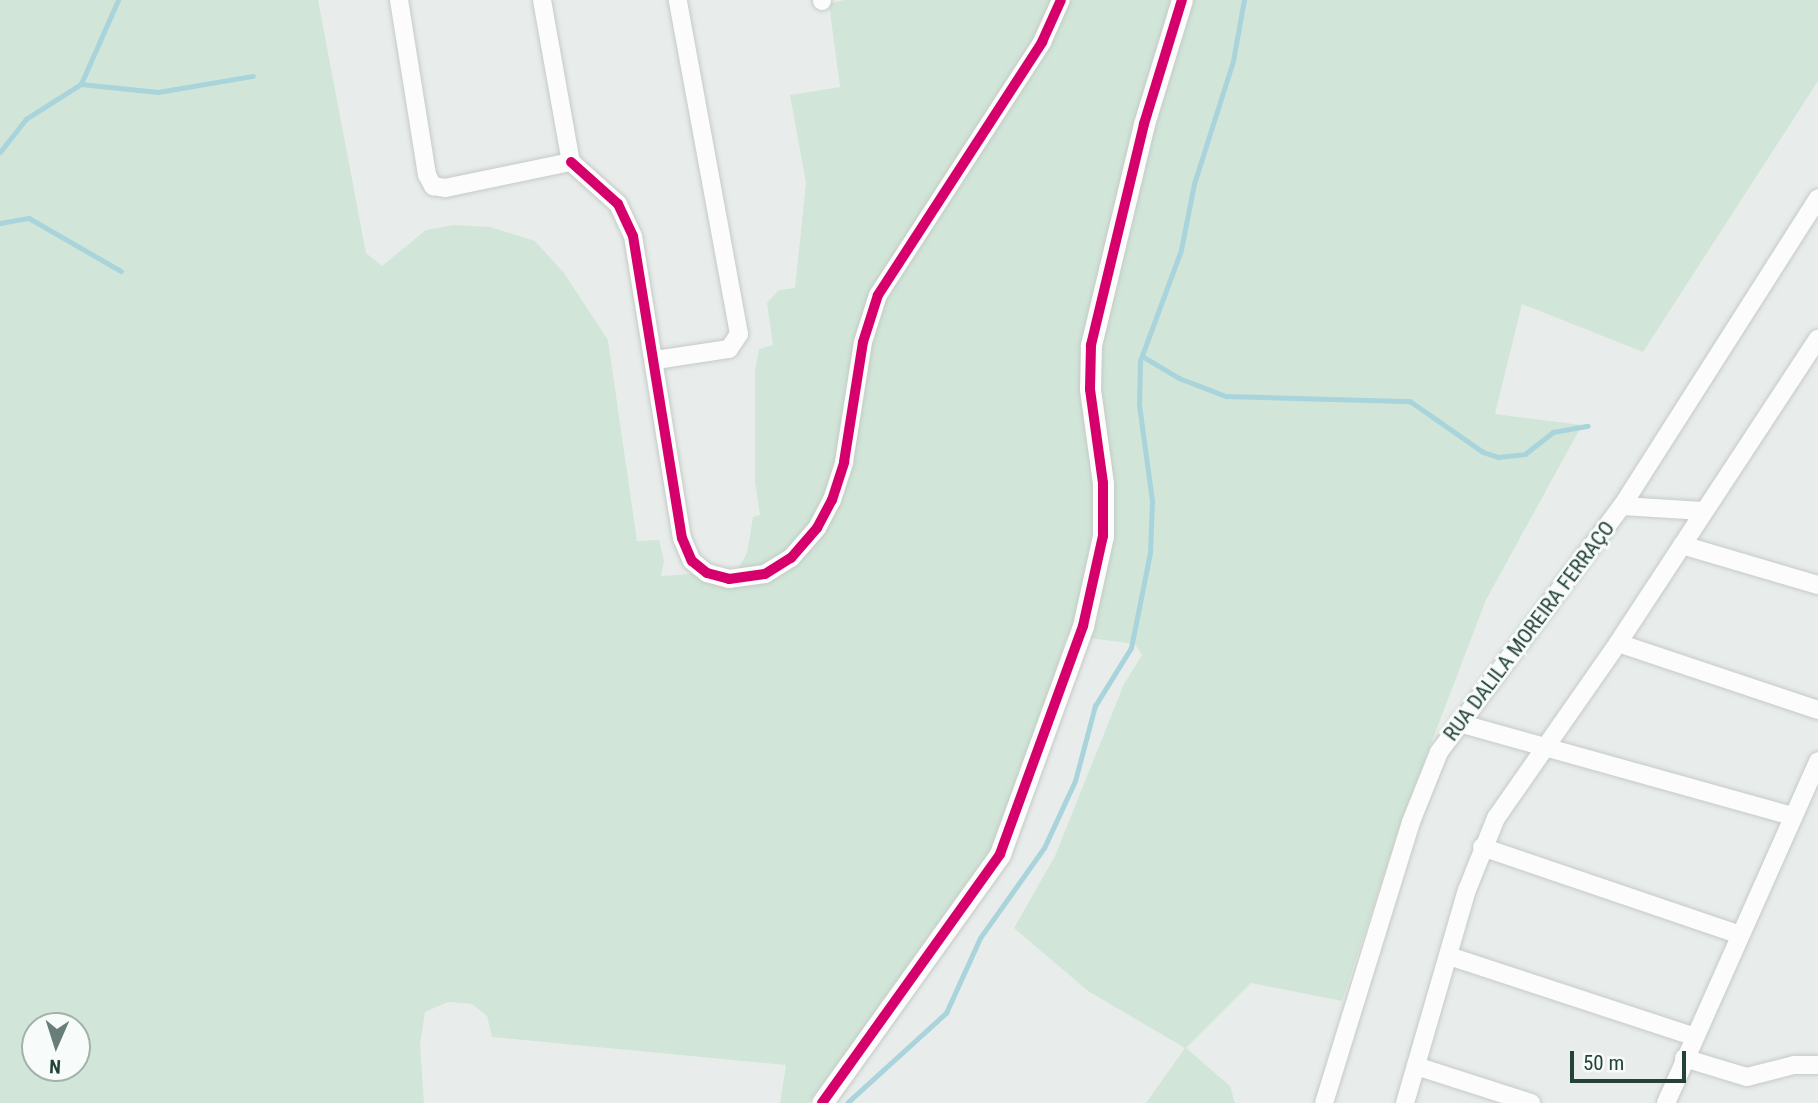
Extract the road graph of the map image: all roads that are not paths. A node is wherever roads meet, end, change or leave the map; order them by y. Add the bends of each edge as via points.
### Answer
1 (399, 0) edge
2 (542, 0) edge
3 (678, 0) edge
4 (1061, 0) edge
5 (1182, 0) edge
6 (571, 162) junction
7 (1818, 198) edge
8 (1812, 220) edge
9 (1818, 339) edge
10 (656, 360) junction
11 (1622, 506) junction
12 (1703, 511) junction
13 (1682, 545) junction
14 (1818, 585) edge
15 (1618, 643) junction
16 (1818, 710) edge
17 (1459, 723) junction
18 (1545, 744) junction
19 (1818, 761) edge
20 (1793, 816) junction
21 (1482, 847) junction
22 (1740, 935) junction
23 (1449, 956) junction
24 (1693, 1036) junction
25 (1684, 1058) junction
26 (1818, 1065) edge
27 (1416, 1066) junction
28 (822, 1103) edge
29 (1324, 1103) edge
30 (1405, 1103) edge
31 (1531, 1103) edge
32 (1666, 1103) edge

1 - 6 street via 427,175 433,186 445,188
2 - 6 street
3 - 10 street via 739,334 729,349
4 - 10 street via 1042,42 878,295 863,342 844,462 832,500 817,528 791,558 765,574 729,579 707,573 692,561 682,538
5 - 28 street via 1144,124 1091,345 1090,389 1103,483 1103,536 1083,626 1000,854 915,979
6 - 10 street via 618,204 633,236
7 - 8 street, RUA DALILA MOREIRA FERRAÇO
8 - 11 street, RUA DALILA MOREIRA FERRAÇO
9 - 12 street
11 - 12 street
11 - 17 street, RUA DALILA MOREIRA FERRAÇO
12 - 13 street
13 - 14 street
13 - 15 street
15 - 16 street
15 - 18 street
17 - 18 street
17 - 29 street, RUA DALILA MOREIRA FERRAÇO via 1427,776
18 - 20 street
18 - 21 street
19 - 20 street
20 - 22 street
21 - 22 street
21 - 23 street
22 - 24 street
23 - 24 street
23 - 27 street
24 - 25 street
25 - 26 street via 1747,1077 1794,1065
25 - 32 street
27 - 30 street
27 - 31 street

